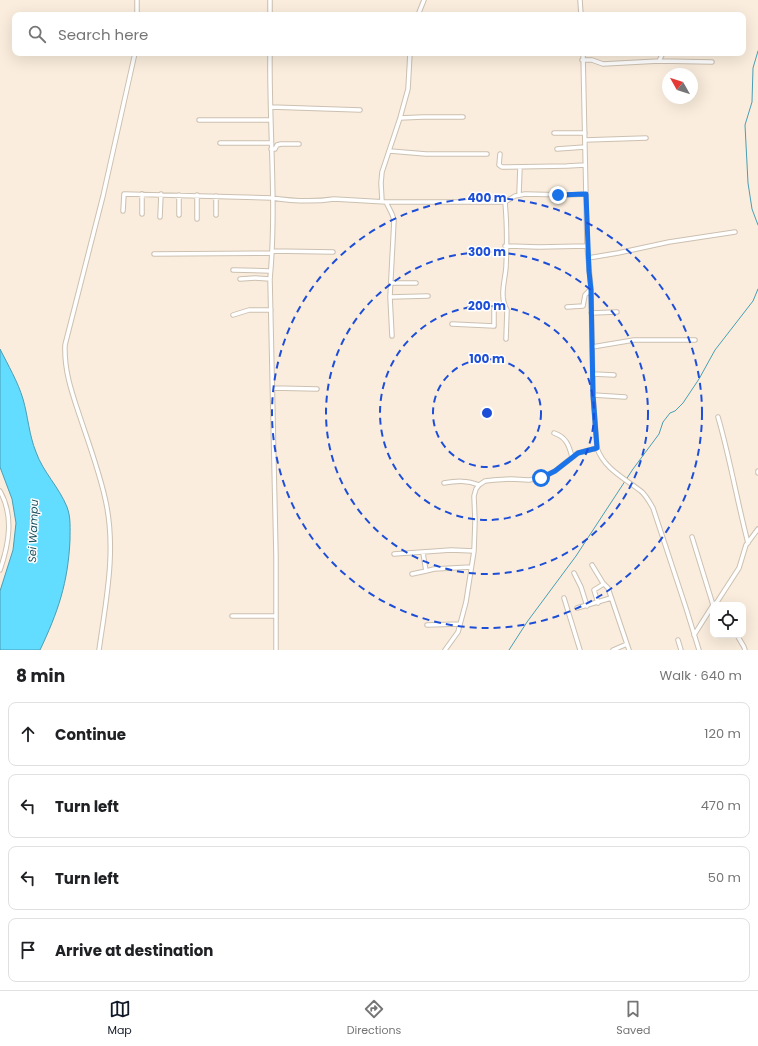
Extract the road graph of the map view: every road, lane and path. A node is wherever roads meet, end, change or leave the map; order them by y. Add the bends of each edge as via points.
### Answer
1 (137, 0) edge
2 (270, 0) edge
3 (424, 0) edge
4 (580, 0) edge
5 (137, 12) edge
6 (270, 12) edge
7 (419, 12) edge
8 (581, 12) edge
9 (135, 56) edge
10 (270, 56) edge
11 (410, 56) edge
12 (583, 56) edge
13 (662, 56) edge
14 (582, 60) junction
15 (659, 61) junction
16 (712, 62) dead end
17 (271, 108) junction
18 (360, 110) dead end
19 (463, 117) dead end
20 (400, 118) junction
21 (199, 120) dead end
22 (271, 120) junction
23 (554, 133) dead end
24 (585, 133) junction
25 (646, 138) dead end
26 (584, 140) junction
27 (220, 143) dead end
28 (271, 143) junction
29 (298, 144) dead end
30 (585, 147) junction
31 (271, 149) junction
32 (557, 149) dead end
33 (390, 151) junction
34 (487, 154) dead end
35 (500, 154) dead end
36 (585, 164) junction
37 (520, 167) junction
38 (142, 194) junction
39 (161, 194) junction
40 (519, 194) junction
41 (586, 194) junction
42 (179, 195) junction
43 (197, 195) junction
44 (216, 196) junction
45 (272, 198) junction
46 (384, 202) junction
47 (505, 202) junction
48 (123, 211) dead end
49 (142, 214) dead end
50 (179, 215) dead end
51 (216, 215) dead end
52 (160, 217) dead end
53 (197, 219) dead end
54 (735, 232) dead end
55 (505, 246) junction
56 (588, 246) junction
57 (272, 252) junction
58 (333, 252) dead end
59 (154, 254) dead end
60 (588, 258) junction
61 (233, 270) dead end
62 (270, 271) junction
63 (240, 279) dead end
64 (270, 279) junction
65 (392, 283) junction
66 (416, 283) dead end
67 (591, 290) junction
68 (428, 296) dead end
69 (390, 297) junction
70 (504, 305) junction
71 (567, 307) dead end
72 (271, 310) junction
73 (616, 312) dead end
74 (591, 313) junction
75 (233, 315) dead end
76 (452, 324) dead end
77 (392, 336) dead end
78 (506, 339) dead end
79 (695, 340) dead end
80 (592, 347) junction
81 (593, 374) junction
82 (614, 375) dead end
83 (272, 388) junction
84 (317, 389) dead end
85 (593, 395) junction
86 (625, 397) dead end
87 (718, 417) dead end
88 (554, 434) dead end
89 (597, 448) junction
90 (572, 457) junction
91 (444, 483) dead end
92 (479, 485) junction
93 (0, 491) edge
94 (758, 529) edge
95 (692, 538) dead end
96 (748, 542) junction
97 (474, 551) junction
98 (423, 553) junction
99 (394, 554) dead end
100 (592, 565) dead end
101 (471, 567) junction
102 (0, 570) edge
103 (426, 571) junction
104 (574, 573) dead end
105 (412, 574) dead end
106 (602, 583) junction
107 (564, 598) dead end
108 (611, 598) junction
109 (712, 602) edge
110 (719, 602) edge
111 (598, 603) junction
112 (587, 606) junction
113 (577, 608) dead end
114 (710, 610) edge
115 (232, 616) dead end
116 (276, 616) junction
117 (460, 624) junction
118 (427, 625) dead end
119 (694, 635) junction
120 (739, 638) edge
121 (678, 640) dead end
122 (627, 644) junction
123 (99, 650) edge
124 (276, 650) edge
125 (445, 650) edge
126 (580, 650) edge
127 (613, 650) edge
128 (629, 650) edge
129 (680, 650) edge
130 (698, 650) edge
131 (745, 650) edge

1 - 5 street
2 - 6 street
3 - 7 street
4 - 8 street
9 - 123 street via 65,345 69,385 96,465 110,524 110,568
10 - 17 street
11 - 20 street via 408,89
12 - 14 street
13 - 15 street
14 - 15 street via 603,64
14 - 24 street
15 - 16 street
17 - 18 street
17 - 22 street
19 - 20 street
20 - 33 street
21 - 22 street
22 - 28 street
23 - 24 street
24 - 26 street
25 - 26 street
26 - 30 street
27 - 28 street
28 - 31 street
29 - 31 street via 281,144
30 - 32 street
30 - 36 street
31 - 45 street
33 - 34 street
33 - 46 street via 381,180
35 - 37 street via 500,166
36 - 37 street
36 - 41 street
37 - 40 street
38 - 39 street
38 - 48 street via 124,194
38 - 49 street
39 - 42 street
39 - 52 street
40 - 41 street
40 - 47 street
41 - 56 street
42 - 43 street
42 - 50 street
43 - 44 street
43 - 53 street
44 - 45 street
44 - 51 street
45 - 46 street
45 - 57 street
46 - 47 street
46 - 65 street via 394,220
47 - 55 street
54 - 60 street
55 - 56 street
55 - 70 street
56 - 60 street
57 - 58 street
57 - 59 street
57 - 62 street
60 - 67 street
61 - 62 street
62 - 64 street
63 - 64 street
64 - 72 street
65 - 66 street
65 - 69 street
67 - 71 street via 585,295 583,306
67 - 74 street
68 - 69 street
69 - 77 street
70 - 76 street via 494,309 494,326
70 - 78 street via 507,310
72 - 75 street via 249,310
72 - 83 street
73 - 74 street
74 - 80 street
79 - 80 street via 634,340
80 - 81 street
81 - 82 street
81 - 85 street
83 - 84 street
83 - 116 street
85 - 86 street
85 - 89 street
87 - 96 street
88 - 90 street via 565,440
89 - 90 street
89 - 119 street via 606,463 644,494 653,508
90 - 92 street via 555,471 541,478 485,481
91 - 92 street via 464,481
92 - 97 street via 474,496
93 - 102 street via 10,522 6,554
94 - 96 street
95 - 109 street
96 - 110 street via 740,566
97 - 98 street
97 - 101 street
98 - 99 street
98 - 103 street
100 - 106 street
101 - 103 street
101 - 117 street
103 - 105 street
104 - 112 street
106 - 108 street via 608,588
106 - 111 street via 602,586 594,590
107 - 126 street
108 - 111 street
108 - 122 street
111 - 112 street
112 - 113 street
114 - 119 street
115 - 116 street
116 - 124 street
117 - 118 street
117 - 125 street via 456,636
119 - 130 street
120 - 131 street
121 - 129 street
122 - 127 street
122 - 128 street

